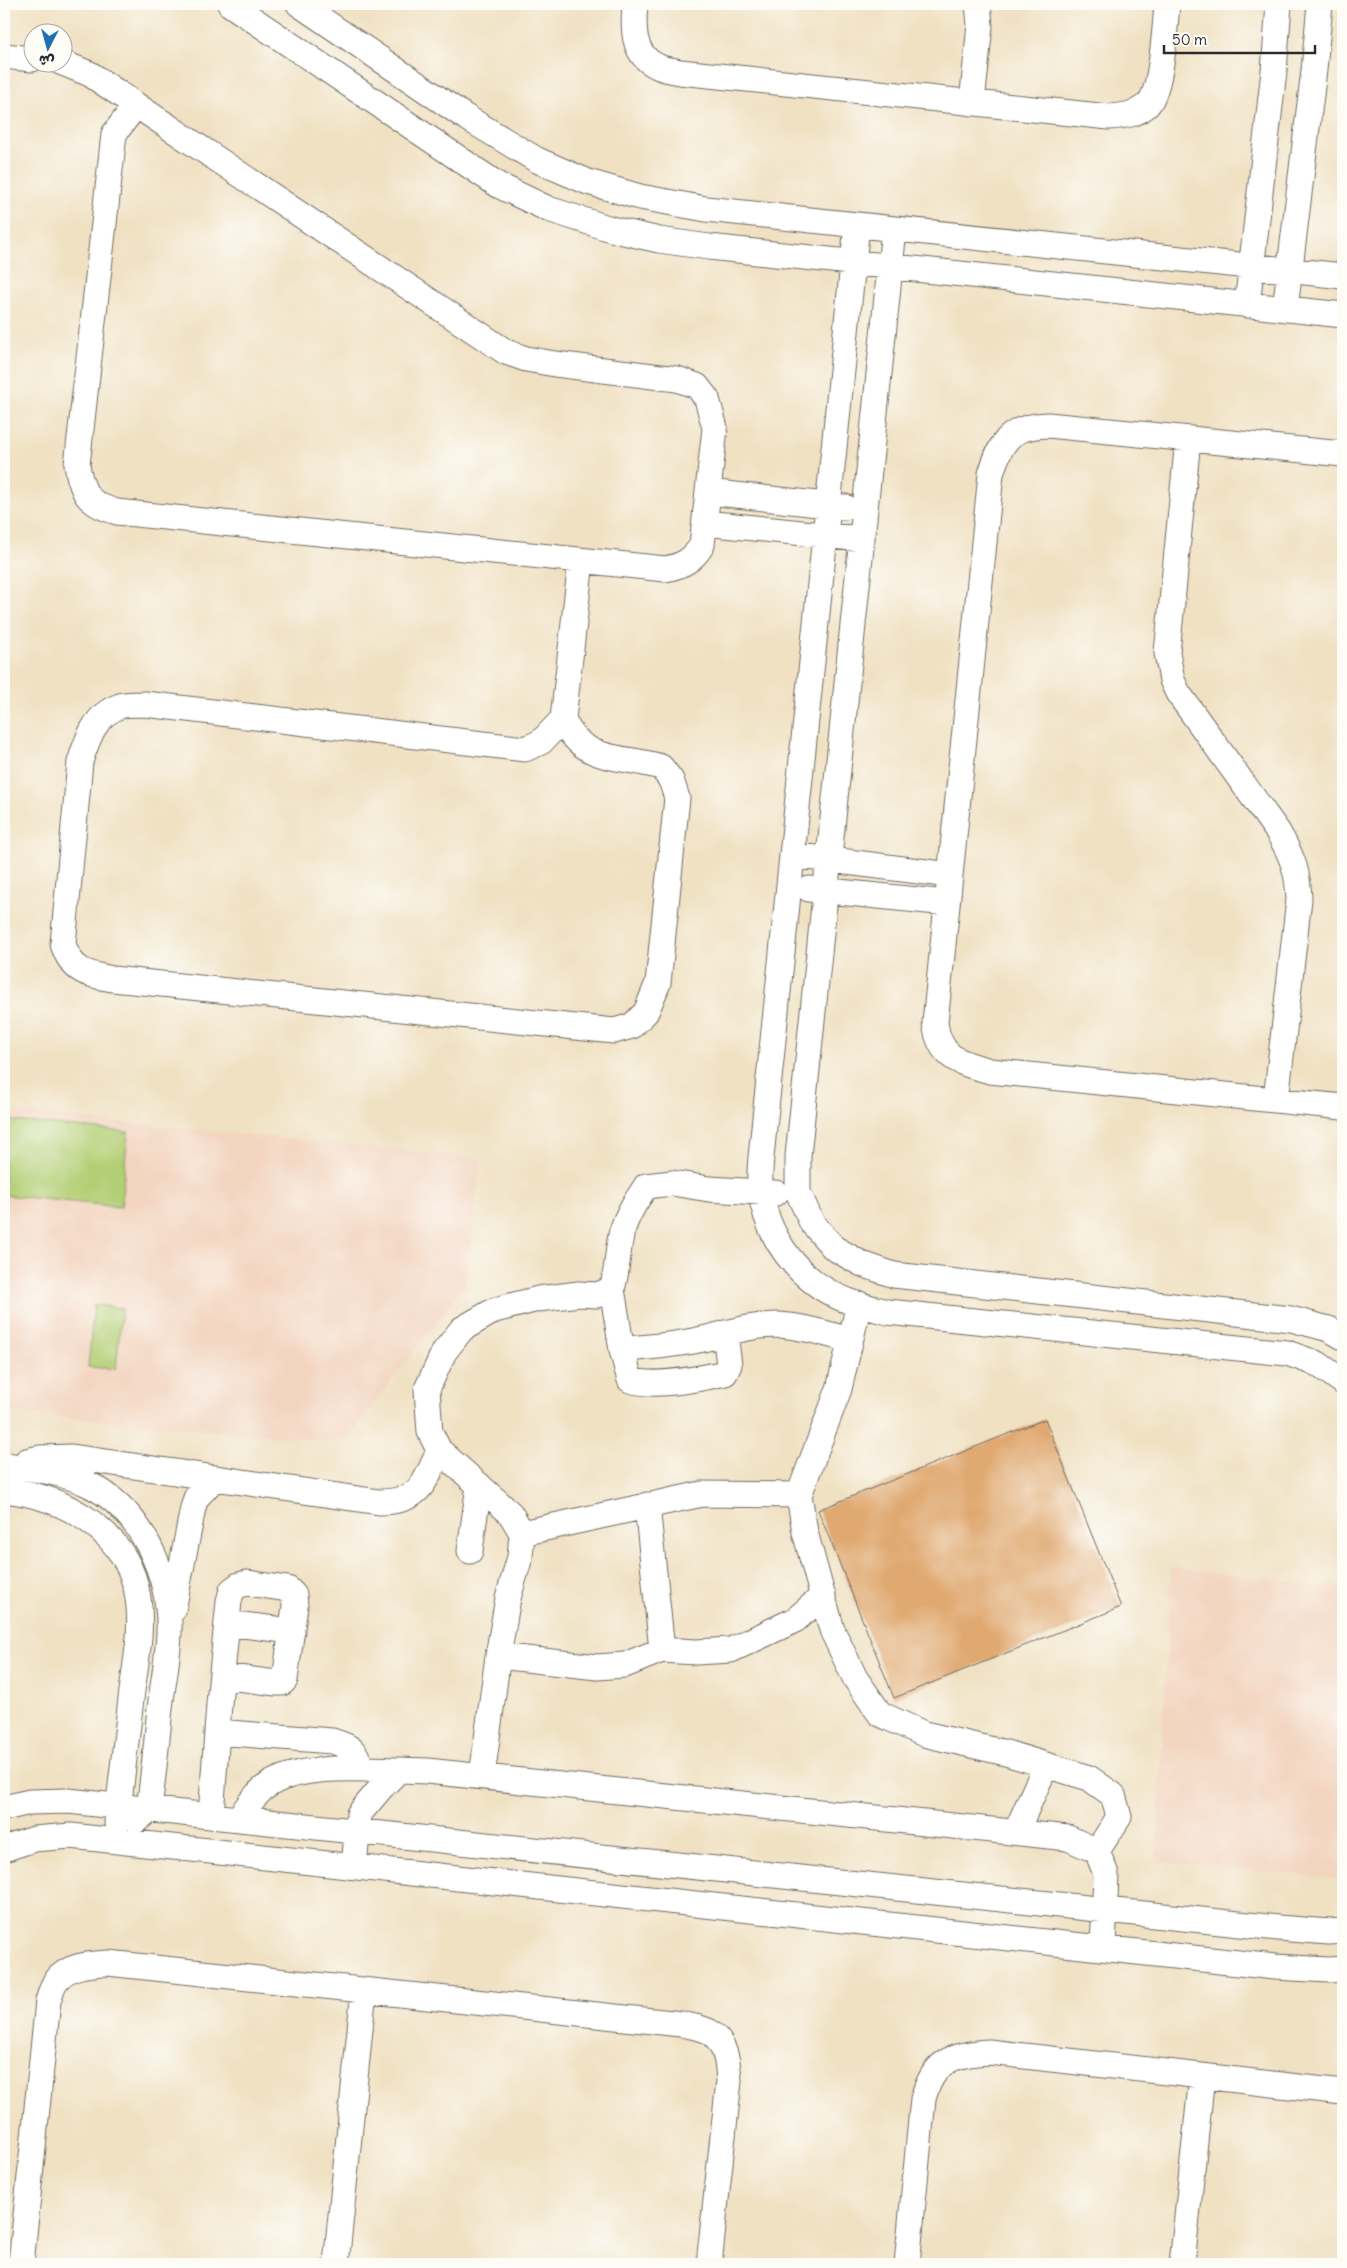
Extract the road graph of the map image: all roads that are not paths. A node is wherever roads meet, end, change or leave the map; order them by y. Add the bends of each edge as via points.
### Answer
1 (230, 4) edge
2 (299, 4) edge
3 (635, 4) edge
4 (978, 4) edge
5 (1167, 4) edge
6 (1279, 4) edge
7 (1320, 4) edge
8 (4, 56) edge
9 (22, 58) edge
10 (72, 67) edge
11 (972, 103) junction
12 (136, 105) junction
13 (857, 225) junction
14 (894, 229) junction
15 (853, 262) junction
16 (1252, 266) junction
17 (890, 267) junction
18 (1290, 270) junction
19 (1343, 276) edge
20 (1247, 305) junction
21 (1285, 309) junction
22 (1343, 315) edge
23 (1188, 439) junction
24 (1343, 454) edge
25 (708, 492) junction
26 (828, 505) junction
27 (865, 509) junction
28 (705, 523) junction
29 (825, 536) junction
30 (862, 540) junction
31 (581, 560) junction
32 (563, 719) junction
33 (792, 855) junction
34 (829, 860) junction
35 (950, 875) junction
36 (789, 887) junction
37 (826, 891) junction
38 (947, 904) junction
39 (1276, 1100) junction
40 (1343, 1107) edge
41 (761, 1191) junction
42 (800, 1196) junction
43 (612, 1289) junction
44 (859, 1304) junction
45 (1205, 1310) junction
46 (725, 1333) junction
47 (1343, 1337) edge
48 (850, 1340) junction
49 (1196, 1344) junction
50 (622, 1350) junction
51 (1343, 1382) edge
52 (439, 1450) junction
53 (4, 1465) edge
54 (215, 1478) junction
55 (479, 1485) junction
56 (4, 1490) edge
57 (799, 1495) junction
58 (647, 1505) junction
59 (522, 1533) junction
60 (470, 1551) dead end
61 (823, 1596) junction
62 (227, 1623) junction
63 (292, 1631) junction
64 (169, 1632) junction
65 (662, 1650) junction
66 (498, 1656) junction
67 (222, 1676) junction
68 (217, 1732) junction
69 (1046, 1765) junction
70 (362, 1769) junction
71 (399, 1770) junction
72 (482, 1776) junction
73 (118, 1806) junction
74 (4, 1808) edge
75 (149, 1810) junction
76 (211, 1816) junction
77 (239, 1818) junction
78 (356, 1830) junction
79 (1016, 1832) junction
80 (115, 1840) junction
81 (4, 1849) edge
82 (1096, 1851) junction
83 (354, 1866) junction
84 (1105, 1909) junction
85 (1343, 1931) edge
86 (1103, 1948) junction
87 (1343, 1969) edge
88 (364, 1990) junction
89 (1202, 2076) junction
90 (1343, 2092) edge
91 (21, 2264) edge
92 (336, 2264) edge
93 (709, 2264) edge
94 (907, 2264) edge
95 (1182, 2264) edge

1 - 15 street via 498,185 548,209 611,230 660,240
2 - 13 street via 464,116 538,160 588,182 640,197 706,209
3 - 11 street via 635,42 656,66 680,72
4 - 11 street via 980,25
5 - 11 street via 1159,78 1148,106 1130,115 1110,118
6 - 16 street
7 - 18 street
8 - 9 street
10 - 12 street via 90,74
12 - 25 street via 506,352 526,359 677,379 697,386 707,398 715,428
12 - 31 street via 114,134 77,465 81,488 92,500 100,507 117,512
13 - 14 street
13 - 15 street
14 - 16 street
14 - 17 street
15 - 17 street
15 - 26 street
16 - 18 street
16 - 20 street
17 - 20 street
17 - 27 street
18 - 19 street
18 - 21 street
20 - 21 street
21 - 22 street
23 - 24 street
23 - 35 street via 1032,425 1005,440 997,453 992,474
23 - 39 street via 1167,652 1172,680 1178,693 1278,832 1292,856 1298,878 1299,899
25 - 26 street
25 - 28 street
26 - 27 street
26 - 29 street
27 - 30 street
28 - 29 street
28 - 31 street via 702,545 697,554 676,567 665,569
29 - 30 street
29 - 33 street
30 - 34 street
31 - 32 street
32 - 32 street via 541,742 525,749 145,704 121,705 95,724 80,762 63,944 67,958 76,968 89,974 113,979 614,1030 632,1026 646,1012 658,983 677,798 662,767 584,749 569,733
33 - 34 street
33 - 36 street
34 - 35 street
34 - 37 street
35 - 38 street
36 - 37 street
36 - 41 street via 759,1175
37 - 38 street
37 - 42 street via 798,1156
38 - 39 street via 935,1023 937,1038 947,1055 990,1071
39 - 40 street
41 - 42 street
41 - 43 street via 709,1189 672,1183 646,1186 632,1206 622,1232
41 - 44 street via 773,1233 792,1262 816,1285
42 - 45 street via 812,1223 834,1248 862,1264 894,1275
43 - 50 street
43 - 52 street via 597,1295 538,1299 495,1310 462,1329 444,1352 427,1389 430,1432
44 - 48 street
44 - 49 street via 888,1312
45 - 47 street via 1291,1319
45 - 49 street
46 - 48 street via 741,1327 779,1325
46 - 50 street via 687,1342
46 - 50 street via 729,1365 725,1373 701,1378 641,1383 630,1380
48 - 57 street via 838,1389
49 - 51 street via 1287,1353 1318,1364
52 - 54 street via 419,1488 398,1502
52 - 55 street
53 - 54 street via 40,1458 72,1457
53 - 64 street via 58,1474 88,1484 114,1502 139,1528 156,1560 166,1596
54 - 64 street via 196,1498 192,1508
55 - 59 street via 510,1513
55 - 60 street
56 - 73 street via 55,1502 88,1519 114,1542 129,1569 138,1596 140,1630
57 - 58 street via 702,1494
57 - 61 street via 805,1532
58 - 59 street
58 - 65 street
59 - 66 street via 520,1557 508,1598
61 - 65 street via 795,1620 731,1650
61 - 69 street via 832,1630 855,1678 880,1714 924,1734
62 - 63 street
62 - 63 street via 232,1590 239,1584 276,1586 288,1589 294,1595
62 - 67 street
63 - 67 street via 286,1677 282,1683
64 - 75 street
65 - 66 street via 625,1665 597,1667
66 - 72 street
67 - 68 street
68 - 70 street via 332,1741 348,1746 356,1753
68 - 76 street
69 - 79 street
69 - 82 street via 1089,1778 1113,1795 1119,1817
70 - 71 street
70 - 77 street via 308,1771 270,1784 252,1800
71 - 72 street
71 - 78 street via 359,1814
72 - 79 street
73 - 74 street via 68,1801 30,1802
73 - 75 street
73 - 80 street
75 - 76 street
75 - 80 street
76 - 77 street
77 - 78 street
78 - 83 street
78 - 84 street
79 - 82 street via 1068,1838
80 - 81 street via 53,1837 34,1839
80 - 83 street
82 - 84 street via 1106,1874
83 - 86 street
84 - 85 street via 1278,1928
84 - 86 street
86 - 87 street via 1275,1967
88 - 91 street via 108,1963 84,1964 69,1970 55,1982 48,2001
88 - 92 street
88 - 93 street via 681,2024 707,2031 720,2043 727,2059 729,2081
89 - 90 street
89 - 94 street via 990,2052 950,2058 936,2069 923,2099
89 - 95 street

